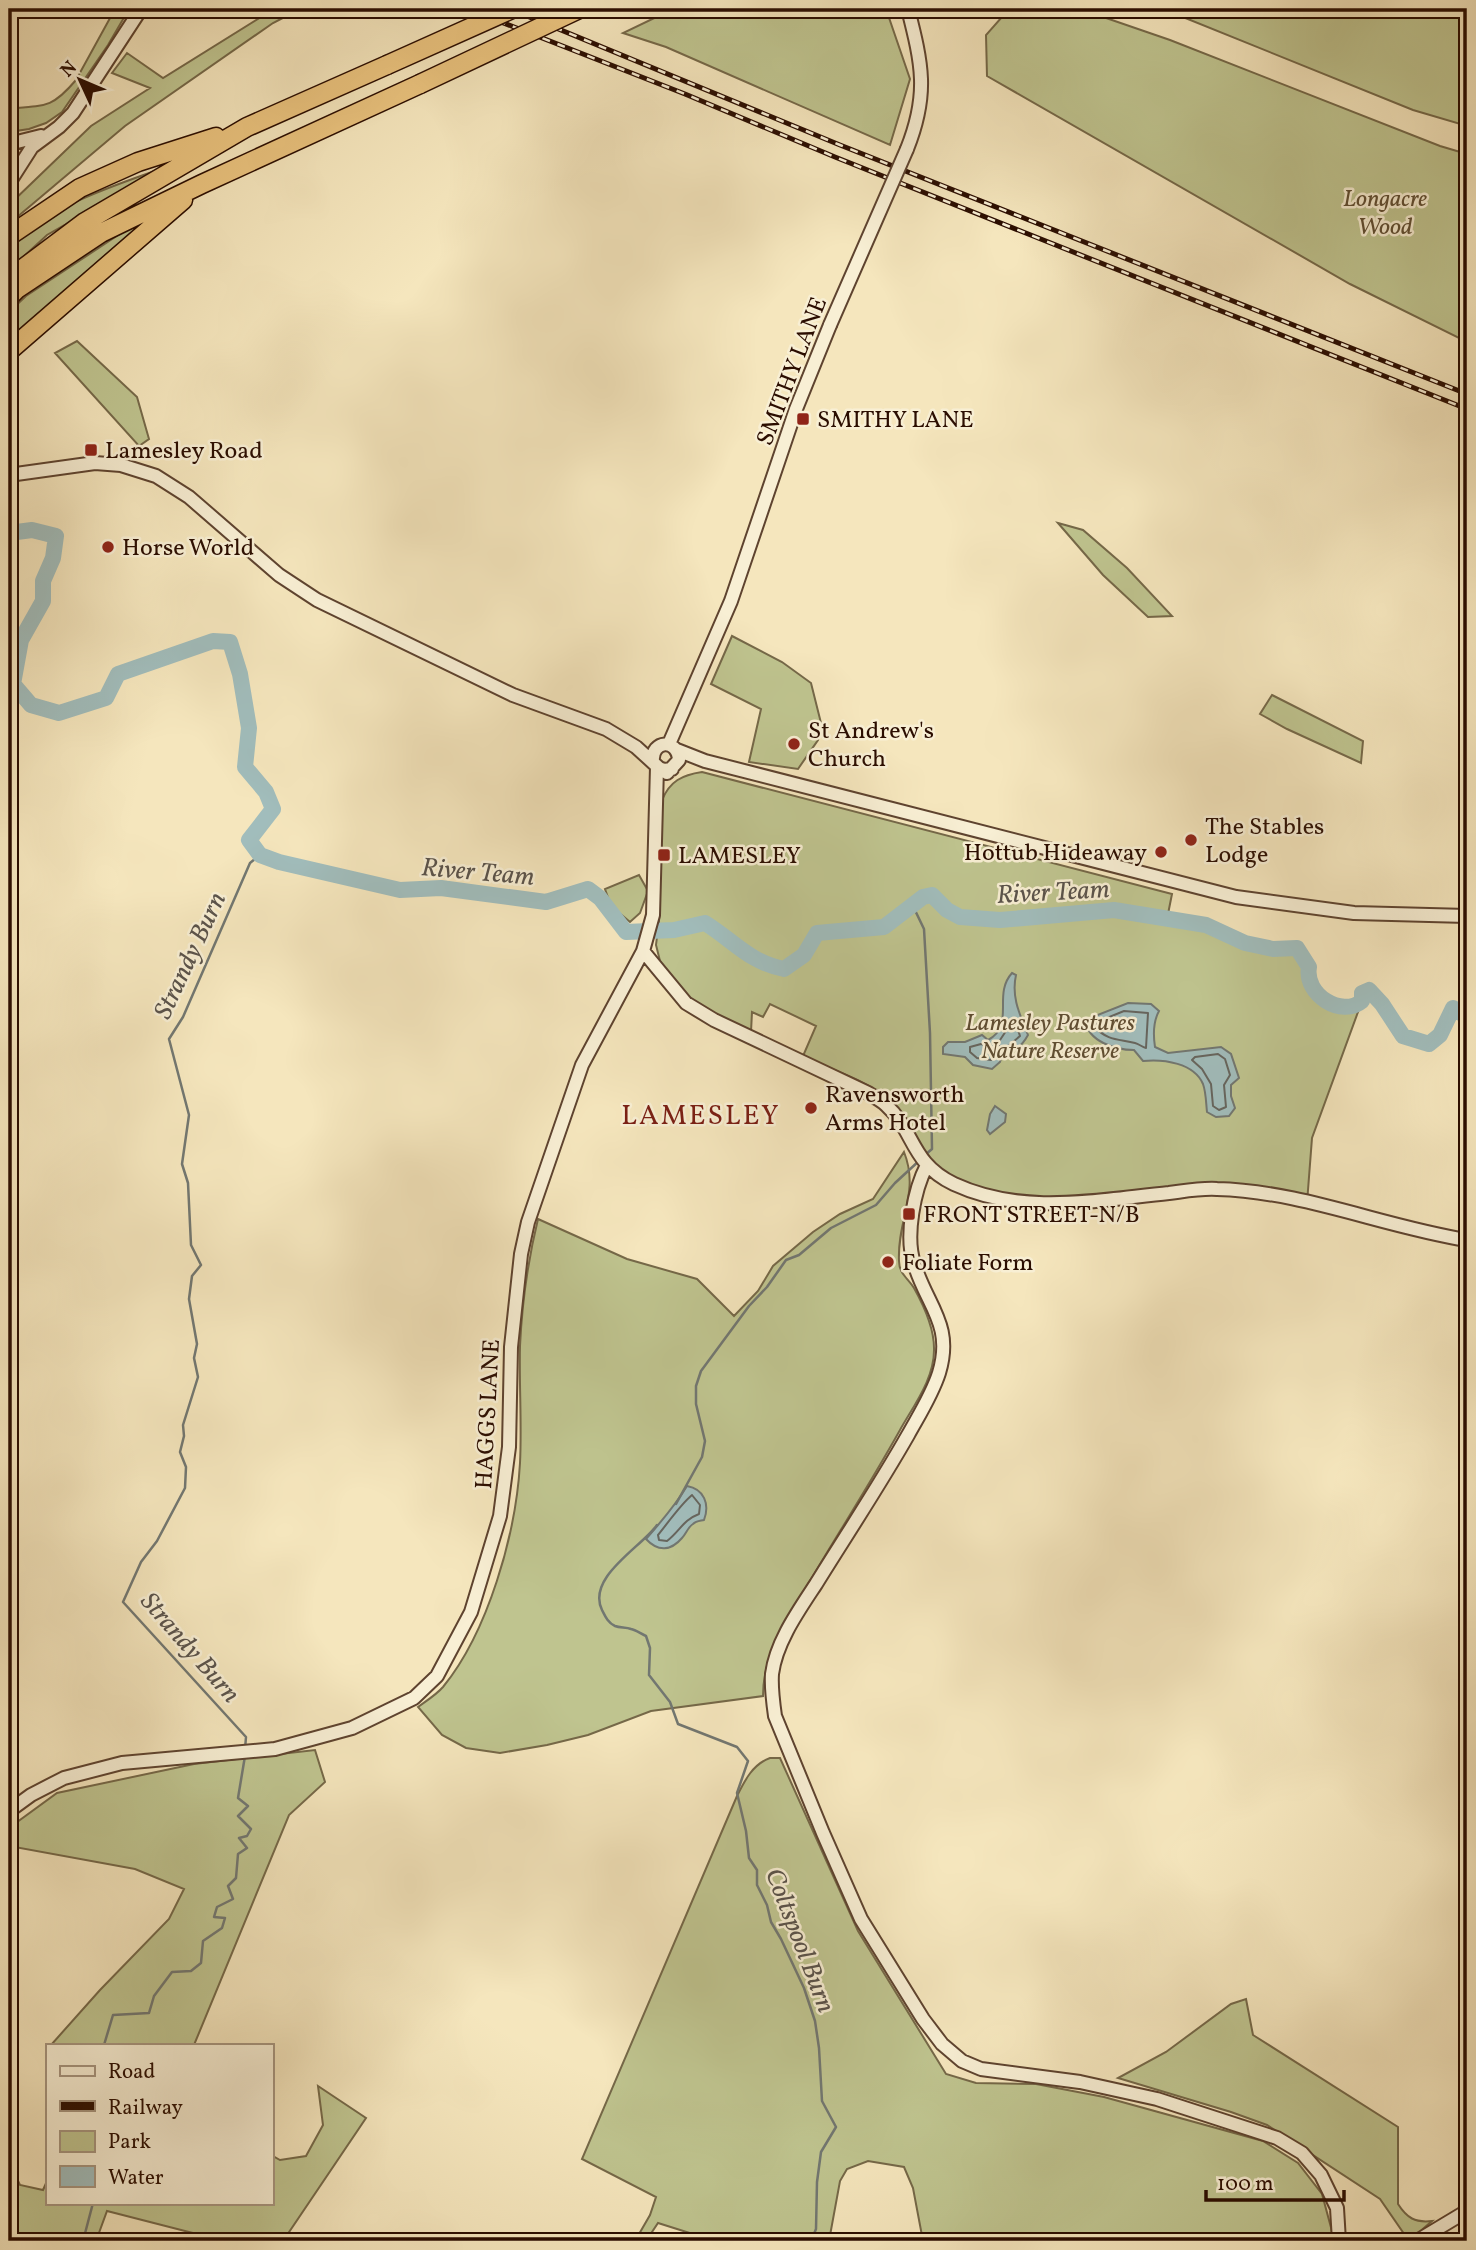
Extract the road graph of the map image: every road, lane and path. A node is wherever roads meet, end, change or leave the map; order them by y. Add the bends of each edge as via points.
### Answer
1 (141, 9) edge
2 (512, 9) edge
3 (579, 9) edge
4 (908, 9) edge
5 (247, 127) junction
6 (45, 135) junction
7 (9, 144) edge
8 (16, 168) edge
9 (9, 183) edge
10 (201, 184) junction
11 (9, 236) edge
12 (9, 279) edge
13 (9, 297) edge
14 (9, 351) edge
15 (9, 475) edge
16 (662, 754) junction
17 (705, 761) junction
18 (674, 767) junction
19 (657, 794) junction
20 (1467, 916) edge
21 (643, 948) junction
22 (927, 1165) junction
23 (1467, 1240) edge
24 (9, 1811) edge
25 (1467, 2211) edge
26 (1339, 2241) edge
27 (1417, 2241) edge

1 - 6 street via 79,105
2 - 5 highway, bridge
3 - 10 highway, bridge
4 - 16 street, SMITHY LANE, bridge via 922,79 917,120 796,409 731,601
5 - 11 highway via 138,162 80,188
5 - 12 highway via 85,222
6 - 7 street
6 - 8 street
7 - 8 street via 18,149
8 - 9 street
10 - 13 highway via 101,233
10 - 14 highway
15 - 16 street via 95,463 156,476 317,600 506,692 596,724
16 - 17 street
16 - 18 street via 664,770
16 - 18 street via 679,756
16 - 19 street, HAGGS LANE
17 - 18 street
17 - 20 street via 1236,897 1354,912
18 - 19 street, HAGGS LANE
19 - 21 street, HAGGS LANE via 653,915
21 - 22 street via 686,1003 886,1105
21 - 24 street, HAGGS LANE via 582,1065 528,1222 511,1347 509,1447 500,1516 471,1612 438,1676 414,1698 352,1728 275,1749 122,1763 64,1778
22 - 23 street via 973,1192 1021,1203 1052,1205 1215,1188 1253,1192
22 - 26 street via 911,1229 913,1262 943,1331 939,1375 924,1408 780,1645 772,1672 775,1716 861,1919 942,2044 962,2061 981,2069 1080,2082 1157,2099 1277,2138 1302,2153 1321,2175 1338,2208
25 - 27 street

